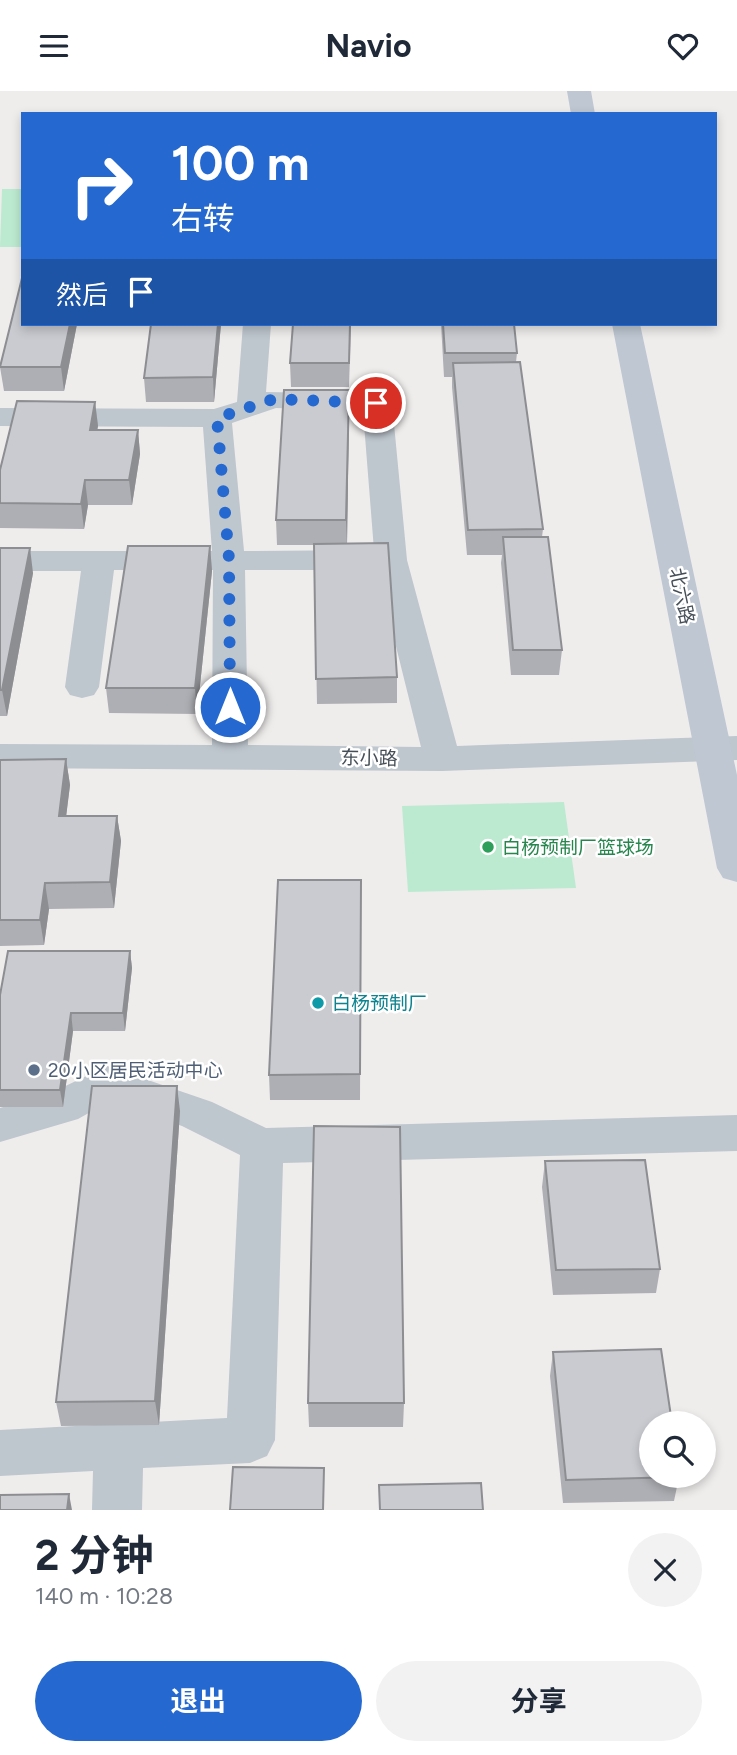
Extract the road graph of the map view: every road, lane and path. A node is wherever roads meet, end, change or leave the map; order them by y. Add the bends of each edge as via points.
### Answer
1 (579, 91) edge
2 (583, 112) edge
3 (257, 326) edge
4 (626, 326) edge
5 (251, 407) junction
6 (0, 417) edge
7 (217, 418) junction
8 (229, 559) junction
9 (99, 560) junction
10 (391, 560) junction
11 (0, 561) edge
12 (82, 687) dead end
13 (725, 748) edge
14 (0, 756) edge
15 (230, 757) junction
16 (442, 759) junction
17 (737, 868) edge
18 (0, 1125) edge
19 (737, 1133) edge
20 (262, 1146) junction
21 (119, 1447) junction
22 (0, 1453) edge
23 (117, 1510) edge

1 - 2 street
3 - 5 street
4 - 13 street, 北六路
5 - 7 street
5 - 10 street via 274,399 376,403
6 - 7 street
7 - 8 street
8 - 9 street
8 - 10 street
8 - 15 street
9 - 11 street
9 - 12 street
10 - 16 street
13 - 16 street, 东小路
13 - 17 street, 北六路
14 - 15 street, 东小路
15 - 16 street, 东小路
18 - 20 street via 63,1107 107,1083 197,1114
19 - 20 street
20 - 21 street via 250,1440
21 - 22 street
21 - 23 street

